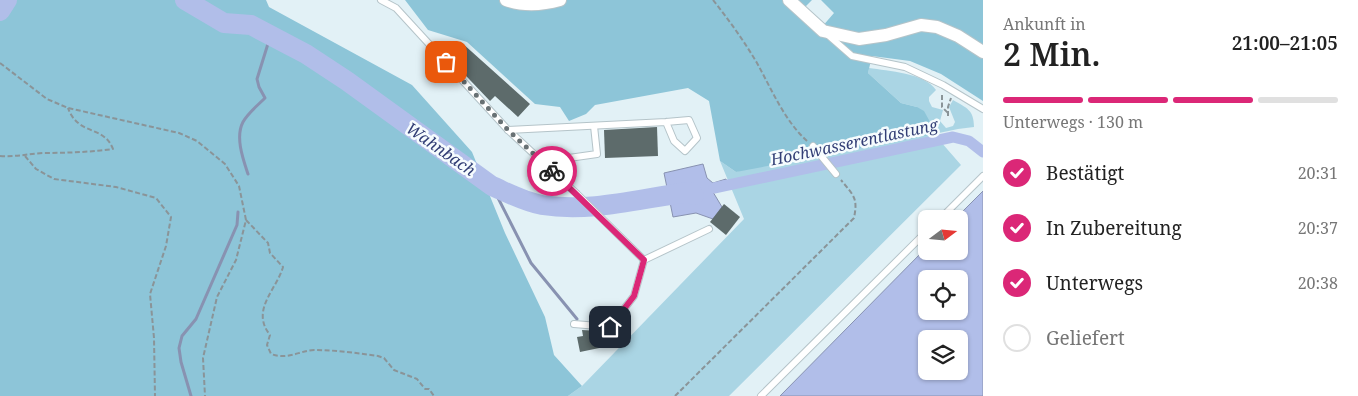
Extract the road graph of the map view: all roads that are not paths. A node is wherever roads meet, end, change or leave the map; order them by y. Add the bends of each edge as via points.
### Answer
1 (381, 0) edge
2 (506, 0) edge
3 (560, 0) edge
4 (789, 0) edge
5 (823, 31) junction
6 (983, 52) edge
7 (983, 109) edge
8 (666, 122) junction
9 (594, 126) junction
10 (508, 130) junction
11 (813, 146) road end
12 (541, 162) junction
13 (836, 174) road end
14 (983, 176) edge
15 (949, 210) edge
16 (709, 228) dead end
17 (918, 240) edge
18 (644, 260) junction
19 (574, 324) dead end
20 (761, 396) edge

1 - 10 lane via 396,8
2 - 3 street via 517,4 548,4
4 - 5 street
5 - 6 street via 859,39 921,25 937,27
5 - 7 lane via 852,56 905,66
8 - 8 lane via 689,120 697,138 685,151 674,141
8 - 9 lane
9 - 10 lane
9 - 12 lane via 597,154
10 - 12 lane
11 - 13 lane
12 - 18 lane
14 - 15 lane
16 - 18 lane
17 - 20 lane
18 - 19 lane via 634,296 610,327

